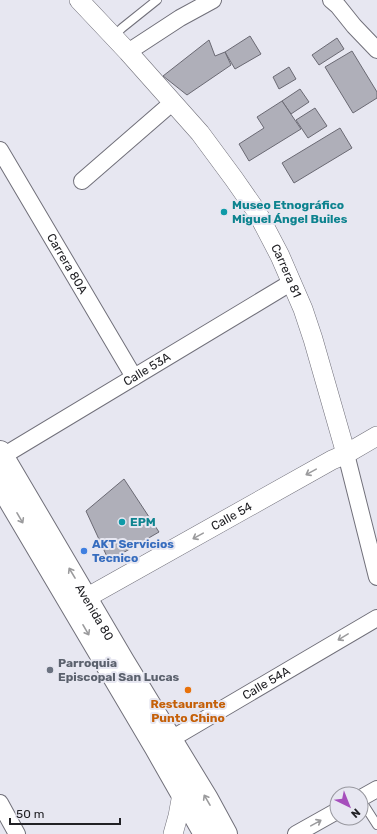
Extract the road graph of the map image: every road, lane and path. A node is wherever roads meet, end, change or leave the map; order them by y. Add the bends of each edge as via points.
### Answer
1 (79, 0) edge
2 (157, 0) edge
3 (213, 0) edge
4 (331, 0) edge
5 (114, 36) junction
6 (377, 50) edge
7 (128, 52) junction
8 (173, 102) junction
9 (0, 150) edge
10 (82, 180) dead end
11 (292, 282) junction
12 (134, 377) junction
13 (377, 436) edge
14 (1, 454) edge
15 (346, 454) junction
16 (0, 484) edge
17 (377, 577) edge
18 (86, 598) junction
19 (377, 618) edge
20 (163, 744) junction
21 (182, 794) junction
22 (0, 803) edge
23 (369, 812) edge
24 (329, 815) edge
25 (377, 825) edge
26 (17, 834) edge
27 (173, 834) edge
28 (205, 834) edge
29 (226, 834) edge
30 (296, 834) edge

1 - 5 street, Carrera 81
2 - 5 lane
3 - 7 street
4 - 6 street
5 - 7 street, Carrera 81
7 - 8 street, Carrera 81
8 - 10 street
8 - 11 street, Carrera 81 via 200,133 257,212
9 - 12 street, Carrera 80A
11 - 12 street, Calle 53A
11 - 15 street, Carrera 81 via 310,331
12 - 14 street, Calle 53A
13 - 15 street, Calle 54
18 -> 14 main road, Avenida 80
15 - 17 street, Carrera 81
15 -> 18 street, Calle 54
16 -> 20 main road, Avenida 80
18 - 20 main road, Avenida 80
19 -> 20 street, Calle 54A
20 - 21 main road, Avenida 80
29 -> 20 main road, Avenida 80 via 207,799
21 - 27 street
21 - 28 main road, Avenida 80
22 - 26 street
23 - 25 lane
30 -> 24 street

